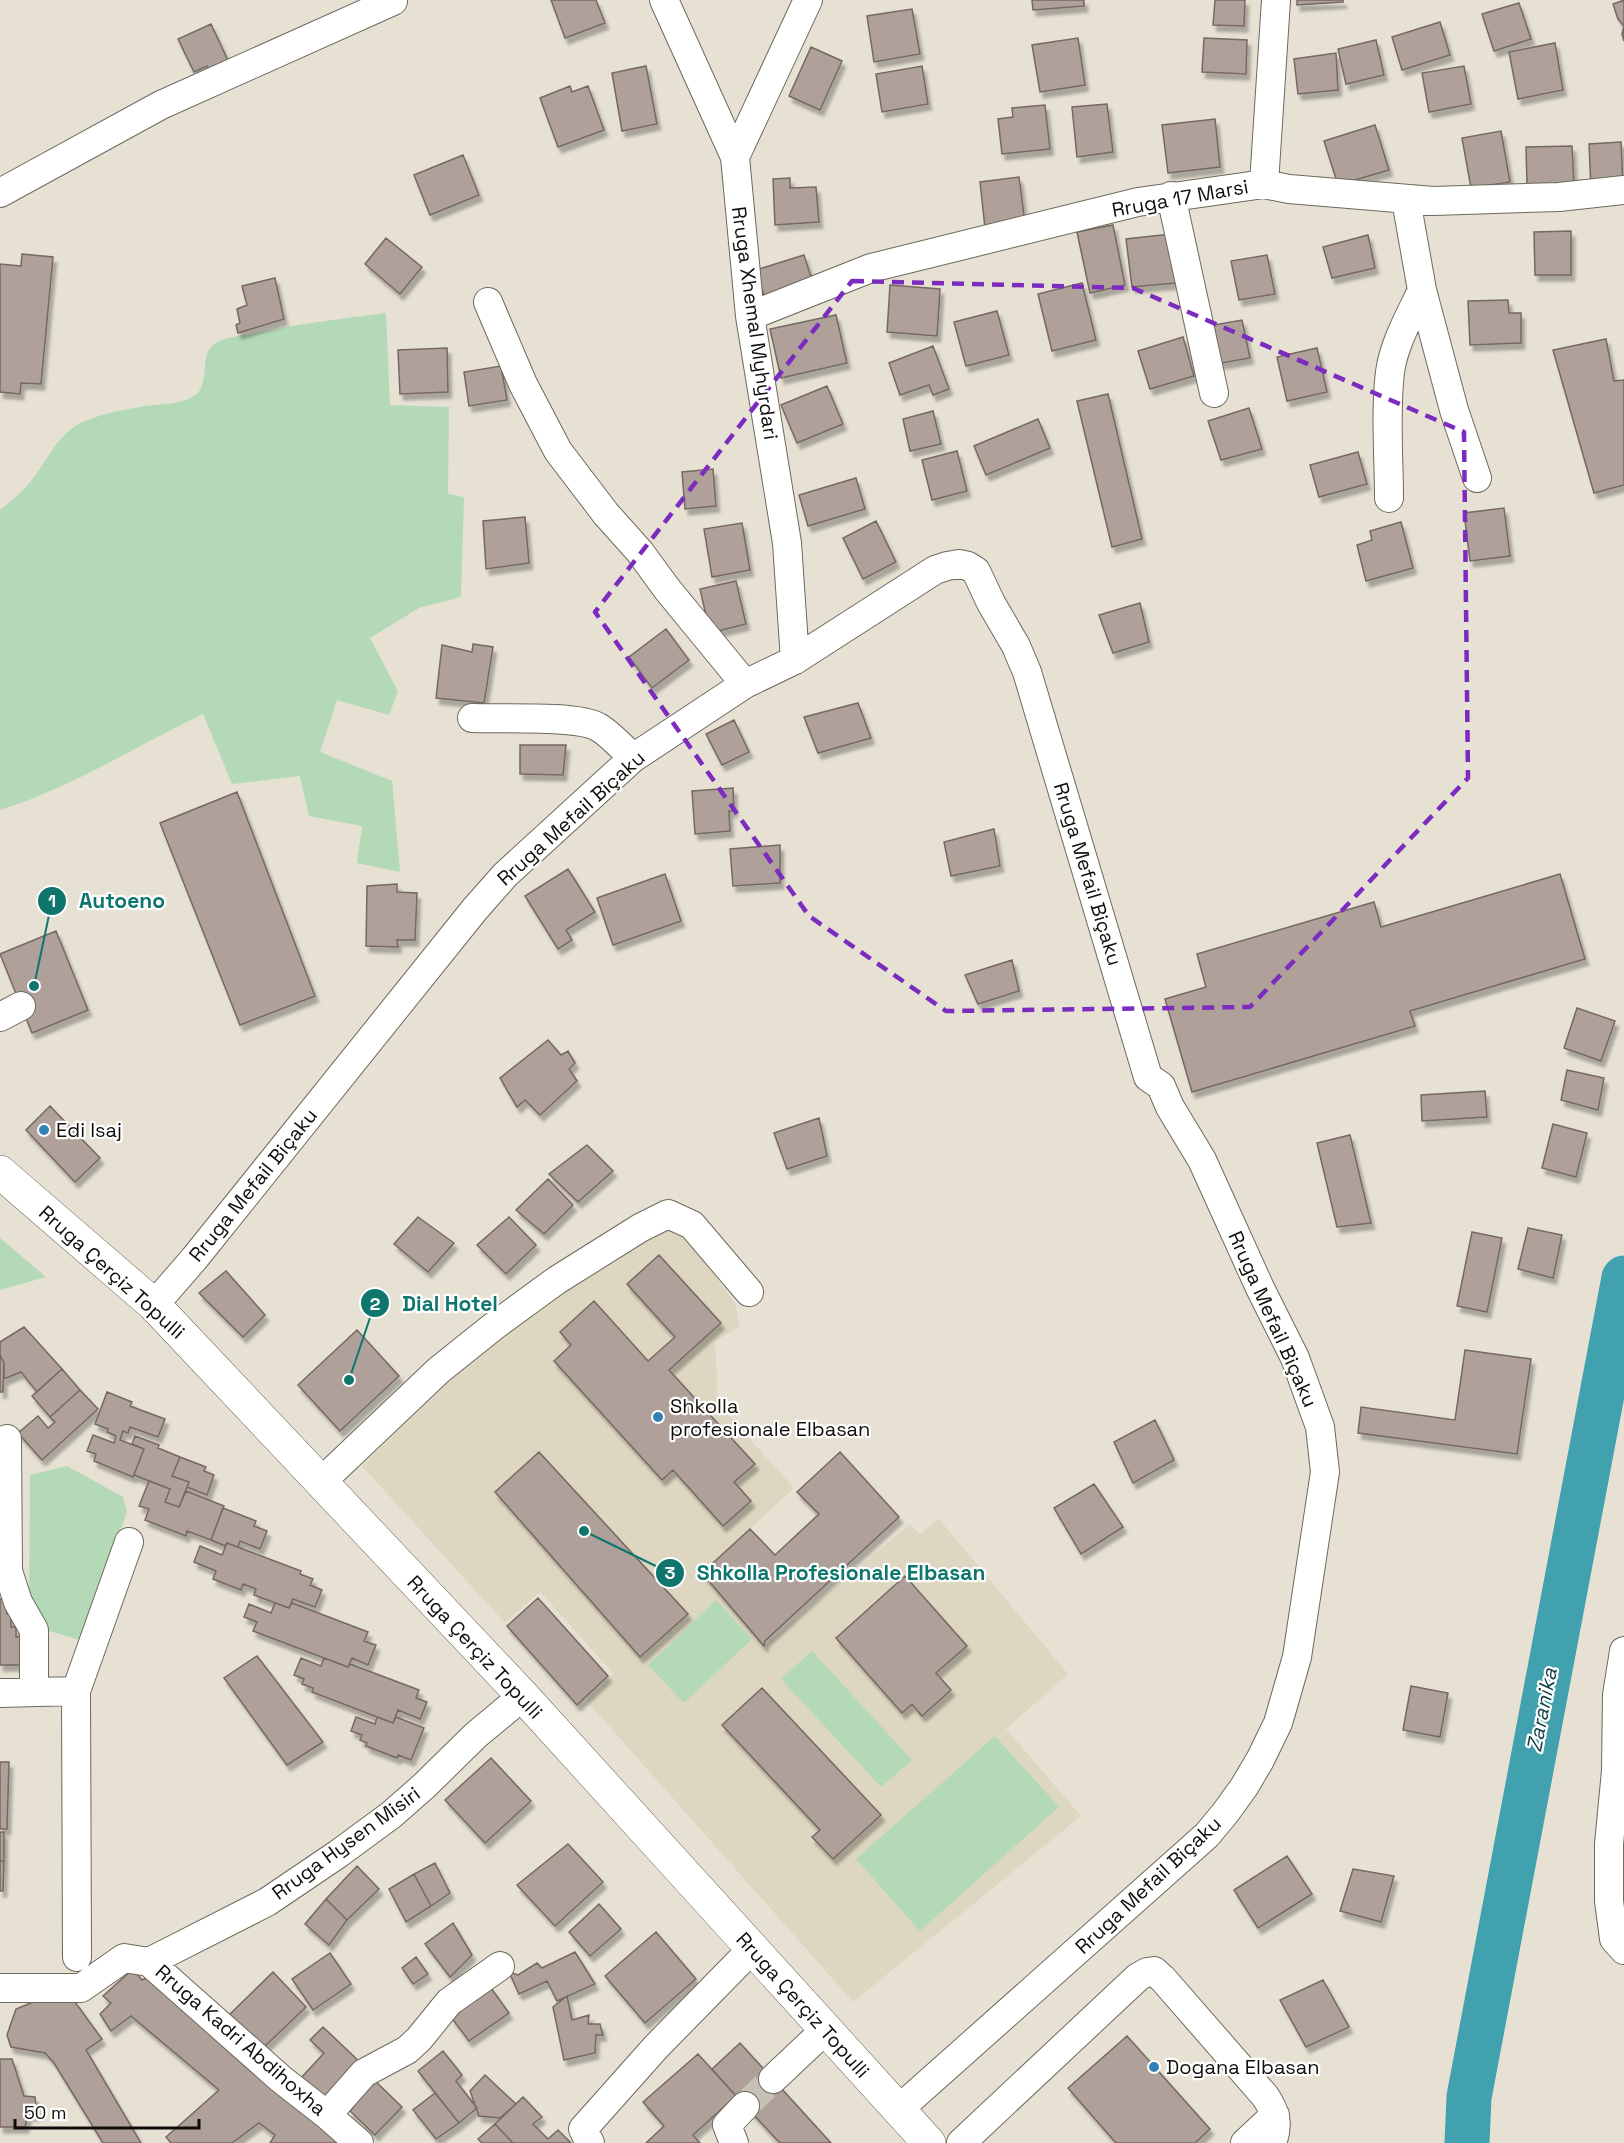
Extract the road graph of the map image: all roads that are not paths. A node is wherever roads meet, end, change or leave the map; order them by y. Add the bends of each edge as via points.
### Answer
1 (664, 0) edge
2 (808, 0) edge
3 (1276, 0) edge
4 (393, 1) edge
5 (735, 157) junction
6 (1264, 184) junction
7 (1624, 190) edge
8 (0, 193) edge
9 (1171, 196) junction
10 (1406, 200) junction
11 (1422, 290) junction
12 (488, 302) dead end
13 (750, 316) junction
14 (1214, 393) dead end
15 (1477, 478) dead end
16 (1389, 498) dead end
17 (795, 660) junction
18 (745, 684) junction
19 (472, 718) dead end
20 (633, 758) junction
21 (0, 1172) edge
22 (749, 1292) dead end
23 (154, 1305) junction
24 (7, 1439) dead end
25 (321, 1482) junction
26 (129, 1542) dead end
27 (1624, 1651) edge
28 (76, 1691) junction
29 (34, 1692) junction
30 (0, 1693) edge
31 (523, 1696) junction
32 (752, 1949) junction
33 (1624, 1950) edge
34 (77, 1957) dead end
35 (149, 1962) junction
36 (500, 1966) dead end
37 (0, 1988) edge
38 (825, 2030) junction
39 (773, 2079) tunnel mouth
40 (745, 2106) tunnel mouth
41 (898, 2110) junction
42 (327, 2115) junction
43 (1274, 2129) edge
44 (359, 2143) edge
45 (590, 2143) edge
46 (734, 2143) edge
47 (929, 2143) edge
48 (961, 2143) edge
49 (1245, 2143) edge

1 - 5 street, Rruga Xhemal Myhyrdari
2 - 5 street
3 - 6 street
4 - 8 street via 161,105
5 - 13 street, Rruga Xhemal Myhyrdari
6 - 9 street, Rruga 17 Marsi
6 - 10 street, Rruga 17 Marsi
7 - 10 street, Rruga 17 Marsi via 1559,197
9 - 13 street, Rruga 17 Marsi via 871,268
9 - 14 street
10 - 11 street
11 - 15 street
11 - 16 street via 1400,336 1390,370
12 - 18 street via 523,384 558,451
13 - 17 street, Rruga Xhemal Myhyrdari via 787,543
17 - 18 street, Rruga Mefail Biçaku
17 - 41 street, Rruga Mefail Biçaku via 935,570 959,564 976,571 1027,672 1148,1077 1161,1086 1202,1160 1295,1358 1320,1427 1326,1472 1297,1657 1278,1723 1244,1788 1207,1835
18 - 20 street, Rruga Mefail Biçaku
19 - 20 street via 586,723 599,727
20 - 23 street, Rruga Mefail Biçaku via 505,875 475,909
21 - 23 main road, Rruga Çerçiz Topulli
22 - 25 street via 692,1225 668,1214 557,1280 494,1326 439,1370
23 - 25 main road, Rruga Çerçiz Topulli
24 - 29 street via 8,1571 18,1602 34,1630
25 - 31 main road, Rruga Çerçiz Topulli
26 - 28 street
27 - 33 street via 1617,1695 1616,1772 1609,1844 1614,1939
28 - 29 street
28 - 34 street
29 - 30 street
31 - 32 main road, Rruga Çerçiz Topulli
31 - 35 street, Rruga Hysen Misiri via 391,1815 338,1854 267,1902
32 - 38 main road, Rruga Çerçiz Topulli
32 - 45 street via 656,2047 583,2130
35 - 37 street via 124,1958 81,1988
35 - 42 street, Rruga Kadri Abdihoxha
36 - 42 street via 449,2002 406,2050 364,2073
38 - 39 street
38 - 41 main road, Rruga Çerçiz Topulli
40 - 46 street via 727,2125
41 - 47 main road, Rruga Çerçiz Topulli
42 - 44 street, Rruga Kadri Abdihoxha
43 - 48 street via 1273,2108 1265,2096 1154,1971 1138,1977
43 - 49 street

